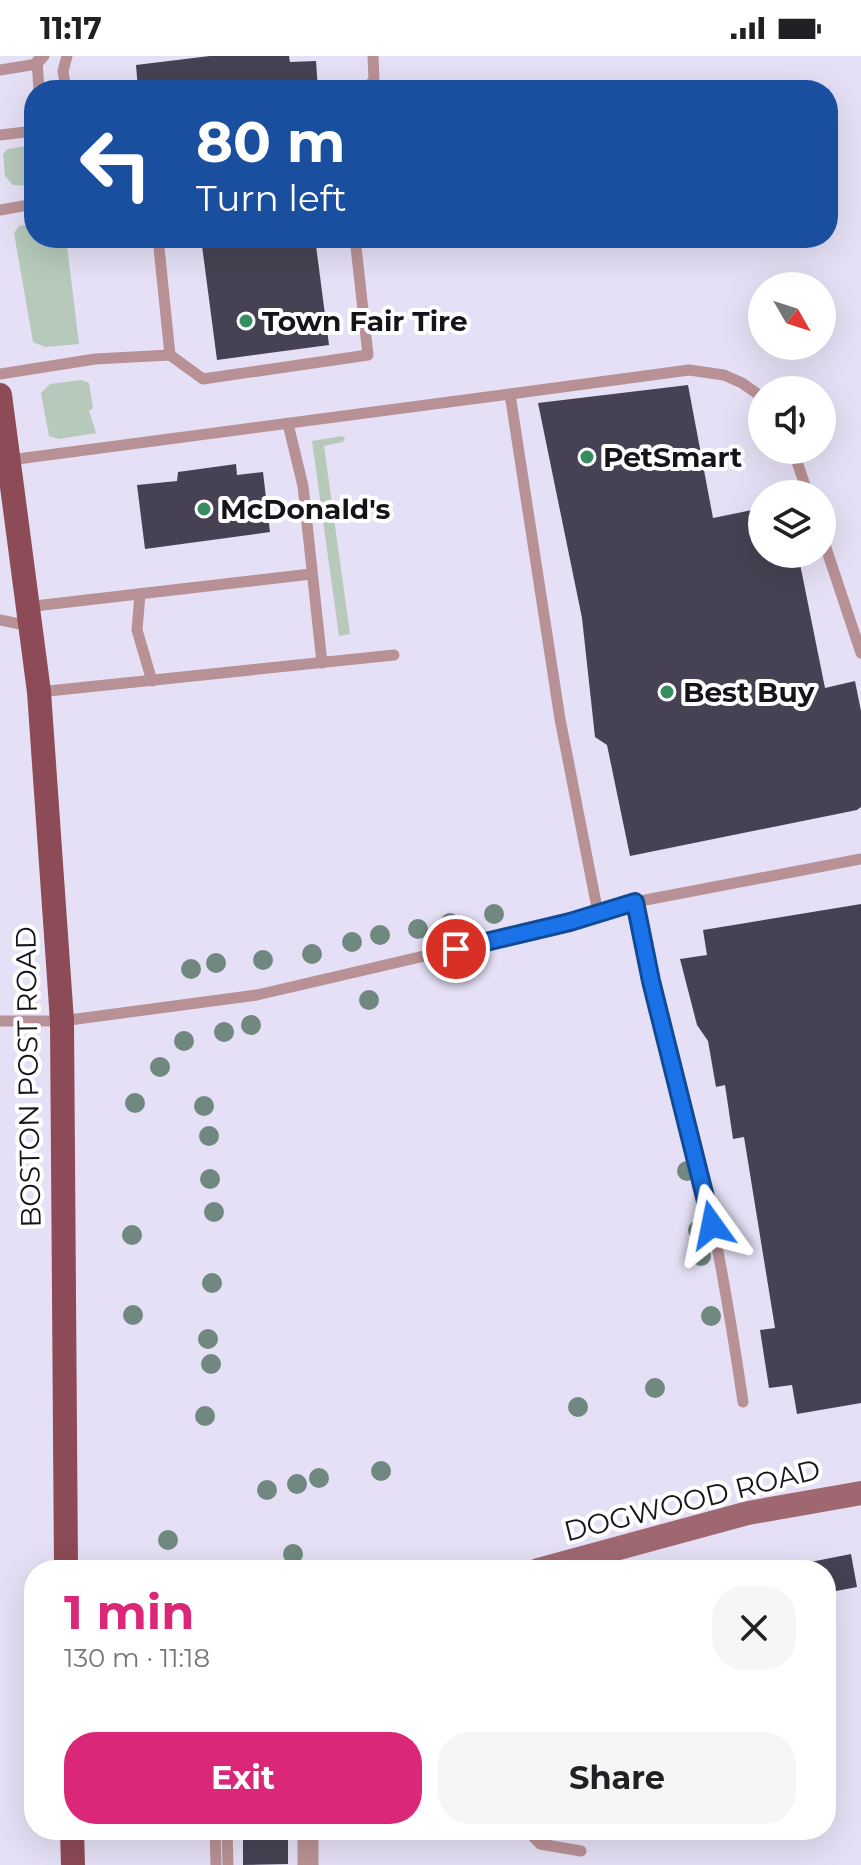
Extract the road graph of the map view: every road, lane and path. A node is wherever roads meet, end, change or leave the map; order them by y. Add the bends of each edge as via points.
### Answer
1 (67, 56) edge
2 (373, 56) edge
3 (39, 59) edge
4 (0, 70) edge
5 (39, 80) edge
6 (64, 80) edge
7 (374, 80) edge
8 (24, 132) edge
9 (0, 135) edge
10 (24, 206) edge
11 (0, 210) edge
12 (159, 248) edge
13 (356, 248) edge
14 (170, 355) junction
15 (0, 374) edge
16 (748, 387) edge
17 (510, 394) junction
18 (0, 395) edge
19 (288, 424) junction
20 (10, 460) junction
21 (833, 568) edge
22 (311, 574) junction
23 (140, 594) junction
24 (27, 616) junction
25 (0, 620) edge
26 (861, 653) edge
27 (394, 655) dead end
28 (322, 663) junction
29 (152, 681) junction
30 (39, 692) junction
31 (861, 859) edge
32 (635, 902) junction
33 (598, 913) junction
34 (0, 1021) edge
35 (62, 1021) junction
36 (743, 1402) dead end
37 (861, 1493) edge
38 (66, 1560) edge
39 (575, 1560) edge
40 (72, 1840) edge
41 (215, 1840) edge
42 (227, 1840) edge
43 (303, 1840) edge
44 (313, 1840) edge
45 (536, 1840) edge
46 (581, 1851) dead end
47 (73, 1865) edge
48 (216, 1865) edge
49 (228, 1865) edge
50 (303, 1865) edge
51 (313, 1865) edge

1 - 6 lane
2 - 7 lane
3 - 4 lane
3 - 5 lane
8 - 9 lane
10 - 11 lane
12 - 14 lane
13 - 14 lane via 368,355 203,379
14 - 15 lane via 95,359
16 - 17 lane via 724,375 689,370
17 - 19 lane
17 - 33 lane via 560,719
18 - 20 main road, BOSTON POST ROAD
19 - 20 lane
19 - 22 lane via 303,486
20 - 24 main road, BOSTON POST ROAD via 13,527
21 - 26 lane
22 - 23 lane
22 - 28 lane
23 - 24 lane
23 - 29 lane via 137,630
24 - 25 lane
24 - 30 main road, BOSTON POST ROAD
27 - 28 lane
28 - 29 lane
29 - 30 lane
30 - 35 main road, BOSTON POST ROAD
31 - 32 lane
32 - 33 lane
32 - 36 lane via 707,1199
33 - 35 lane via 257,995
34 - 35 lane
35 - 38 main road, BOSTON POST ROAD
37 - 39 street, DOGWOOD ROAD via 748,1513
40 - 47 main road
41 - 48 lane
42 - 49 lane
43 - 50 lane
44 - 51 lane
45 - 46 lane

